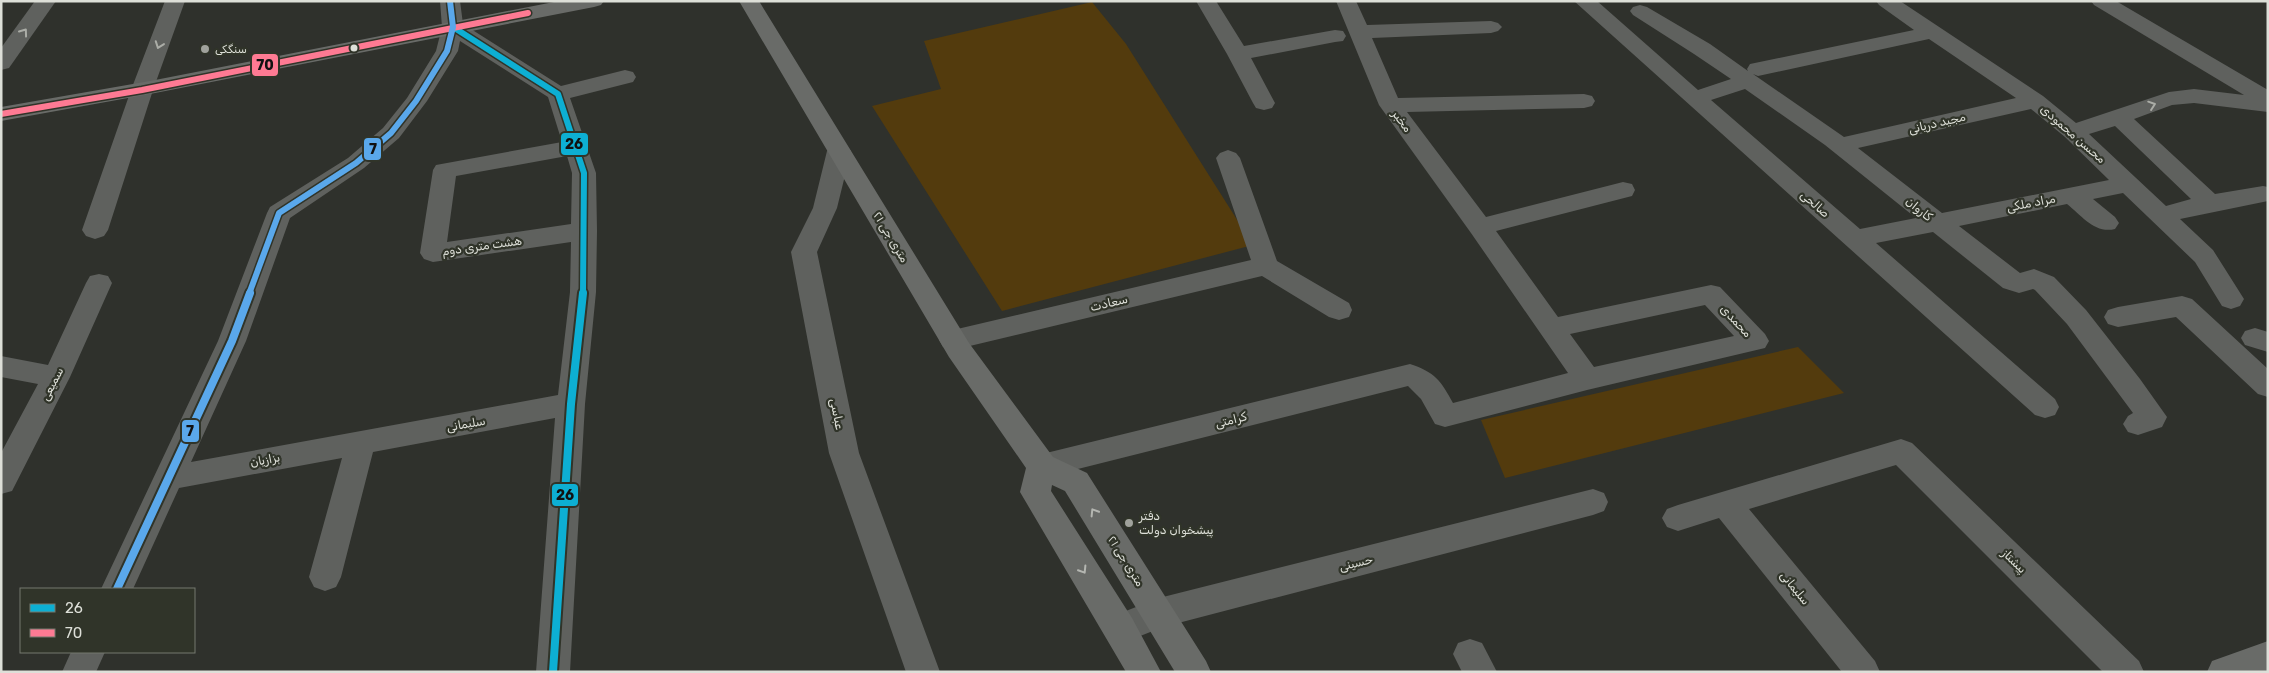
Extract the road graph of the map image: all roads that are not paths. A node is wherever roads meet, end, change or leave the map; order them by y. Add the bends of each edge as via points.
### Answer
1 (46, 1) edge
2 (175, 1) edge
3 (594, 1) edge
4 (749, 1) edge
5 (1206, 1) edge
6 (1346, 1) edge
7 (1584, 1) edge
8 (1886, 1) edge
9 (2101, 1) edge
10 (1640, 11) dead end
11 (452, 14) edge
12 (1491, 27) dead end
13 (1358, 32) junction
14 (1933, 32) junction
15 (1335, 36) dead end
16 (1682, 36) junction
17 (1641, 51) junction
18 (1238, 54) junction
19 (1, 63) edge
20 (1753, 75) junction
21 (625, 77) dead end
22 (142, 90) junction
23 (558, 94) junction
24 (1695, 98) junction
25 (2268, 100) edge
26 (1584, 101) dead end
27 (2035, 101) junction
28 (1264, 102) dead end
29 (1390, 105) junction
30 (2268, 105) edge
31 (8, 109) edge
32 (2118, 116) junction
33 (2073, 132) junction
34 (1839, 145) junction
35 (576, 147) junction
36 (839, 151) junction
37 (1228, 158) dead end
38 (2127, 184) junction
39 (1623, 190) dead end
40 (2263, 194) dead end
41 (2072, 195) junction
42 (2210, 203) junction
43 (2161, 215) junction
44 (1935, 222) junction
45 (2106, 224) dead end
46 (1480, 227) junction
47 (94, 230) dead end
48 (584, 231) junction
49 (1855, 239) junction
50 (1266, 266) junction
51 (99, 283) dead end
52 (2231, 299) dead end
53 (1339, 310) dead end
54 (2118, 317) dead end
55 (1551, 328) junction
56 (952, 340) junction
57 (1, 366) edge
58 (56, 377) junction
59 (1586, 379) junction
60 (2268, 386) edge
61 (571, 404) junction
62 (2046, 407) dead end
63 (2138, 424) dead end
64 (362, 442) junction
65 (1042, 466) junction
66 (168, 478) junction
67 (1, 482) edge
68 (1593, 502) dead end
69 (1726, 504) junction
70 (1678, 518) dead end
71 (325, 577) dead end
72 (117, 588) edge
73 (1159, 613) junction
74 (1120, 629) junction
75 (88, 653) edge
76 (2268, 656) edge
77 (79, 672) edge
78 (553, 672) edge
79 (923, 672) edge
80 (1144, 672) edge
81 (1194, 672) edge
82 (1863, 672) edge
83 (2127, 672) edge
84 (2224, 672) edge

19 -> 1 street
2 -> 22 street
3 - 11 main road
4 - 36 main road, ۲۱ متری جی
5 - 18 street
6 - 13 street, مخبر
7 - 17 street, صالحی
8 - 14 street, محسن محمودی
9 - 25 street
10 - 16 street, کاروان
11 - 22 main road
11 - 23 street
11 - 66 street via 447,51 416,102 391,133 356,163 279,213 232,341
12 - 13 street
13 - 29 street, مخبر
14 - 20 street
14 - 27 street, محسن محمودی
15 - 18 street
16 - 17 street
16 - 20 street, کاروان
17 - 24 street, صالحی
18 - 28 street
20 - 24 street
20 - 34 street, کاروان
21 - 23 street
22 - 31 main road
22 - 47 street
23 - 35 street
24 - 49 street, صالحی
26 - 29 street
27 - 33 street, محسن محمودی
27 - 34 street, مجید دریانی
29 - 46 street, مخبر
32 -> 30 street via 2169,99 2194,96
32 - 33 street
32 - 42 street
33 - 38 street, محسن محمودی
34 - 44 street, کاروان
35 - 48 street via 584,173
35 - 48 street, هشت متری دوم via 444,170 433,253
36 - 56 main road, ۲۱ متری جی
36 - 79 street, عباسی via 825,208 804,252 844,452
37 - 50 street
38 - 41 street, مراد ملکی
38 - 43 street, محسن محمودی
39 - 46 street
40 - 42 street
41 - 44 street, مراد ملکی
41 - 45 street
42 - 43 street
43 - 52 street, محسن محمودی via 2204,256
44 - 49 street, مراد ملکی
44 - 63 street, کاروان via 2012,281 2019,284 2038,278 2074,312 2152,417
46 - 55 street, مخبر
48 - 61 street via 584,292
49 - 62 street, صالحی
50 - 53 street
50 - 56 street, سعادت
51 - 58 street, سمیعی
54 - 60 street via 2182,306
55 - 59 street, مخبر
55 - 59 street, محمدی via 1711,294 1755,341
56 - 65 main road, ۲۱ متری جی
57 - 58 street
58 - 67 street, سمیعی
59 - 65 street, کرامتی via 1445,416 1426,383 1410,375
61 - 64 street, سلیمانی
61 - 78 street
64 - 66 street, بزازیان
64 - 71 street
73 -> 65 main road, ۲۱ متری جی via 1076,482
65 -> 74 main road via 1035,492
66 - 72 street
68 - 73 street, حسینی
69 - 70 street
69 - 82 street, سلیمانی
69 - 83 street, پیشتاز via 1901,451
73 - 74 street, حسینی
73 - 81 main road, ۲۱ متری جی
74 - 80 main road
75 - 77 street
76 - 84 main road

